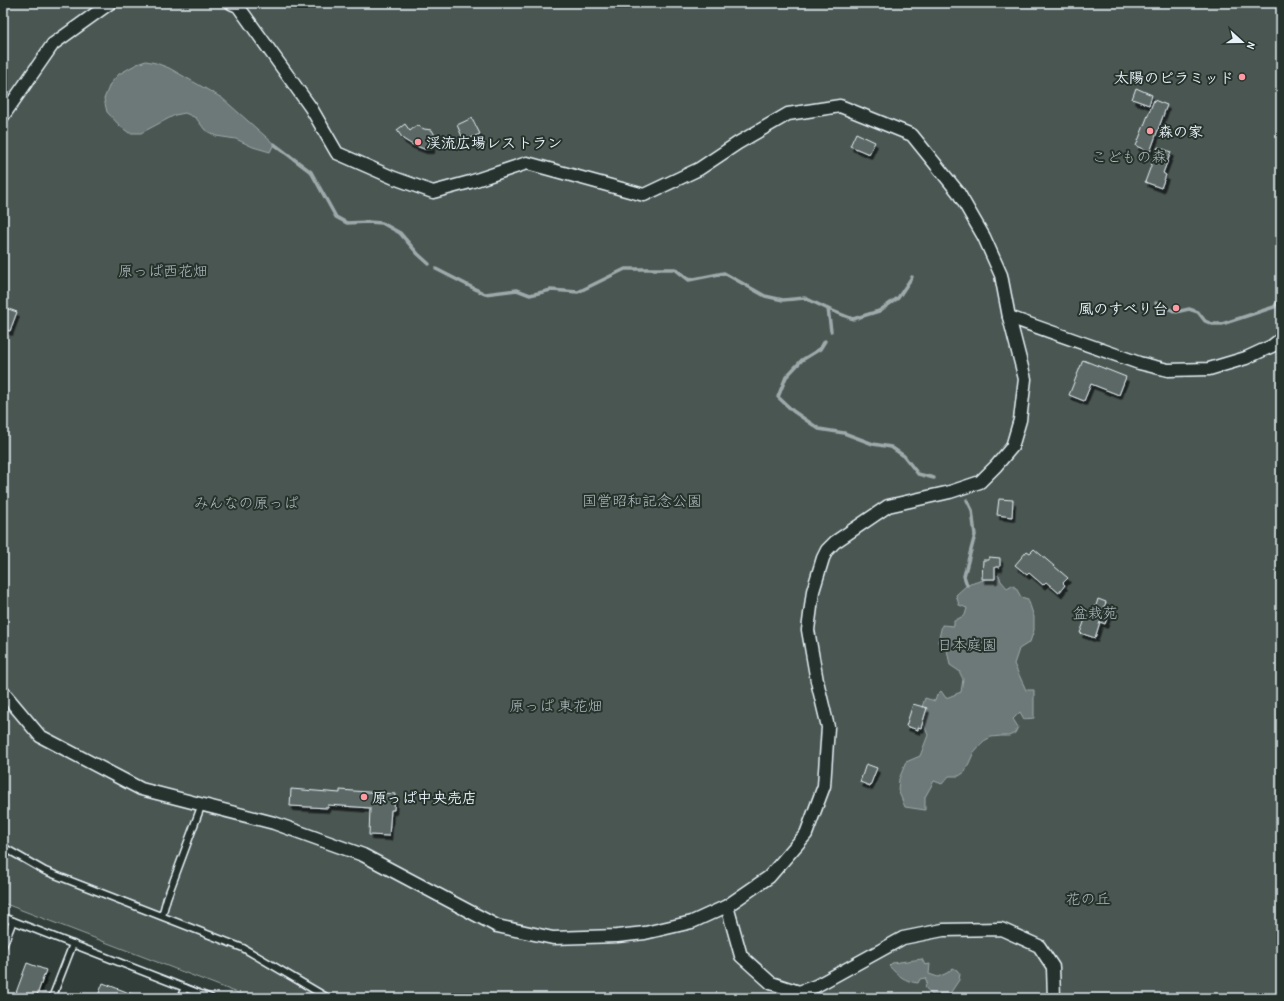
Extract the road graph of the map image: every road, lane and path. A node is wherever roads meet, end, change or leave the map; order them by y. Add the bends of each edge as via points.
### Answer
1 (110, 3) edge
2 (232, 3) edge
3 (3, 116) edge
4 (1009, 317) junction
5 (1281, 340) edge
6 (3, 692) edge
7 (202, 804) junction
8 (3, 847) edge
9 (727, 906) junction
10 (162, 916) junction
11 (3, 918) edge
12 (13, 921) junction
13 (73, 944) junction
14 (3, 946) edge
15 (184, 988) junction
16 (52, 998) edge
17 (180, 998) edge
18 (211, 998) edge
19 (328, 998) edge
20 (1054, 998) edge

1 - 3 street via 52,44
2 - 4 street via 238,6 312,108 337,153 433,192 527,163 644,195 699,169 788,114 840,106 912,135 958,192 984,237 1001,275
4 - 5 street via 1138,364 1168,370 1216,367 1246,358
4 - 9 street via 1025,379 1020,420 1012,447 980,482 950,492 888,506 835,542 823,558 813,591 808,630 828,727 824,786 806,834 769,877
6 - 7 street via 40,736 141,789
7 - 9 street via 274,823 362,855 497,926 553,938 618,936 645,932 692,922
7 - 10 lane
8 - 10 lane via 45,871
9 - 20 street via 741,956 771,983 799,992 816,986 904,938 943,930 1001,929 1039,946 1053,967
10 - 19 lane via 243,948
11 - 12 lane
12 - 13 lane
12 - 14 lane
13 - 15 lane
13 - 16 lane
15 - 17 lane
15 - 18 lane

